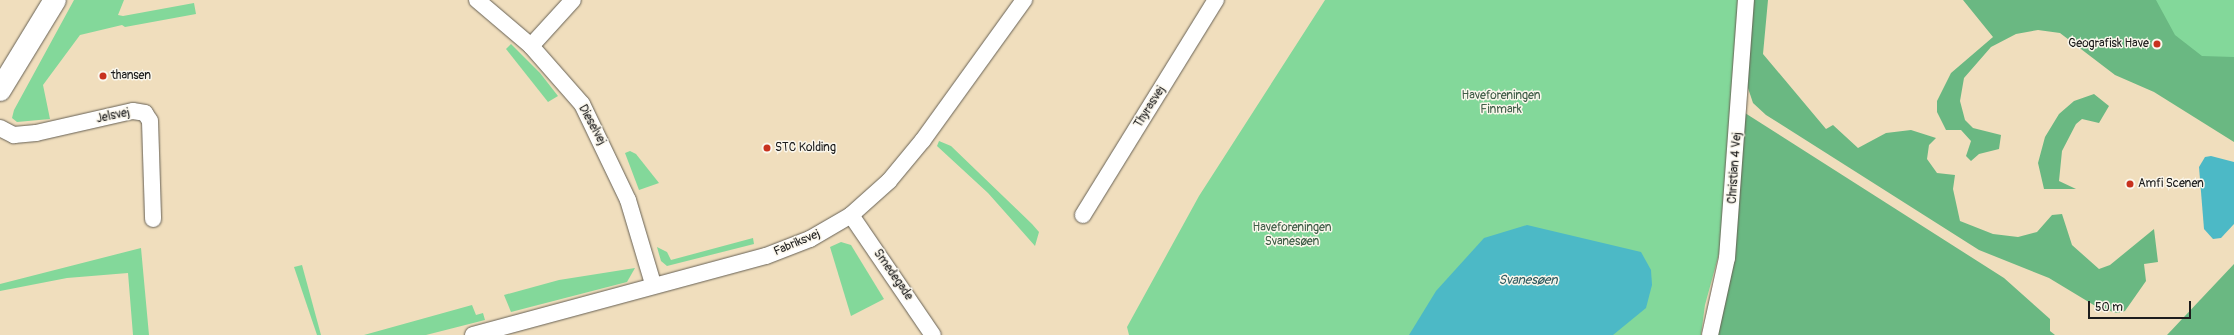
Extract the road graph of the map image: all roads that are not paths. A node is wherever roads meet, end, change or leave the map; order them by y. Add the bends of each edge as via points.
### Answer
1 (55, 0) edge
2 (478, 0) edge
3 (573, 0) edge
4 (1024, 0) edge
5 (1216, 0) edge
6 (1746, 0) edge
7 (531, 46) junction
8 (0, 90) edge
9 (0, 128) edge
10 (851, 215) junction
11 (1083, 215) dead end
12 (153, 219) dead end
13 (653, 284) junction
14 (473, 335) edge
15 (933, 335) edge
16 (1710, 335) edge

1 - 8 main road
2 - 7 street, Dieselvej
3 - 7 street
4 - 10 street, Fabriksvej via 918,146 889,181
5 - 11 street, Thyrasvej
6 - 16 street, Christian 4 Vej via 1727,258
7 - 13 street, Dieselvej via 582,104 606,149 628,200
9 - 12 street, Jelsvej via 14,135 36,133 133,111 145,113 150,122
10 - 13 street, Fabriksvej via 810,240 766,256
10 - 15 street, Smedegade
13 - 14 street, Fabriksvej

